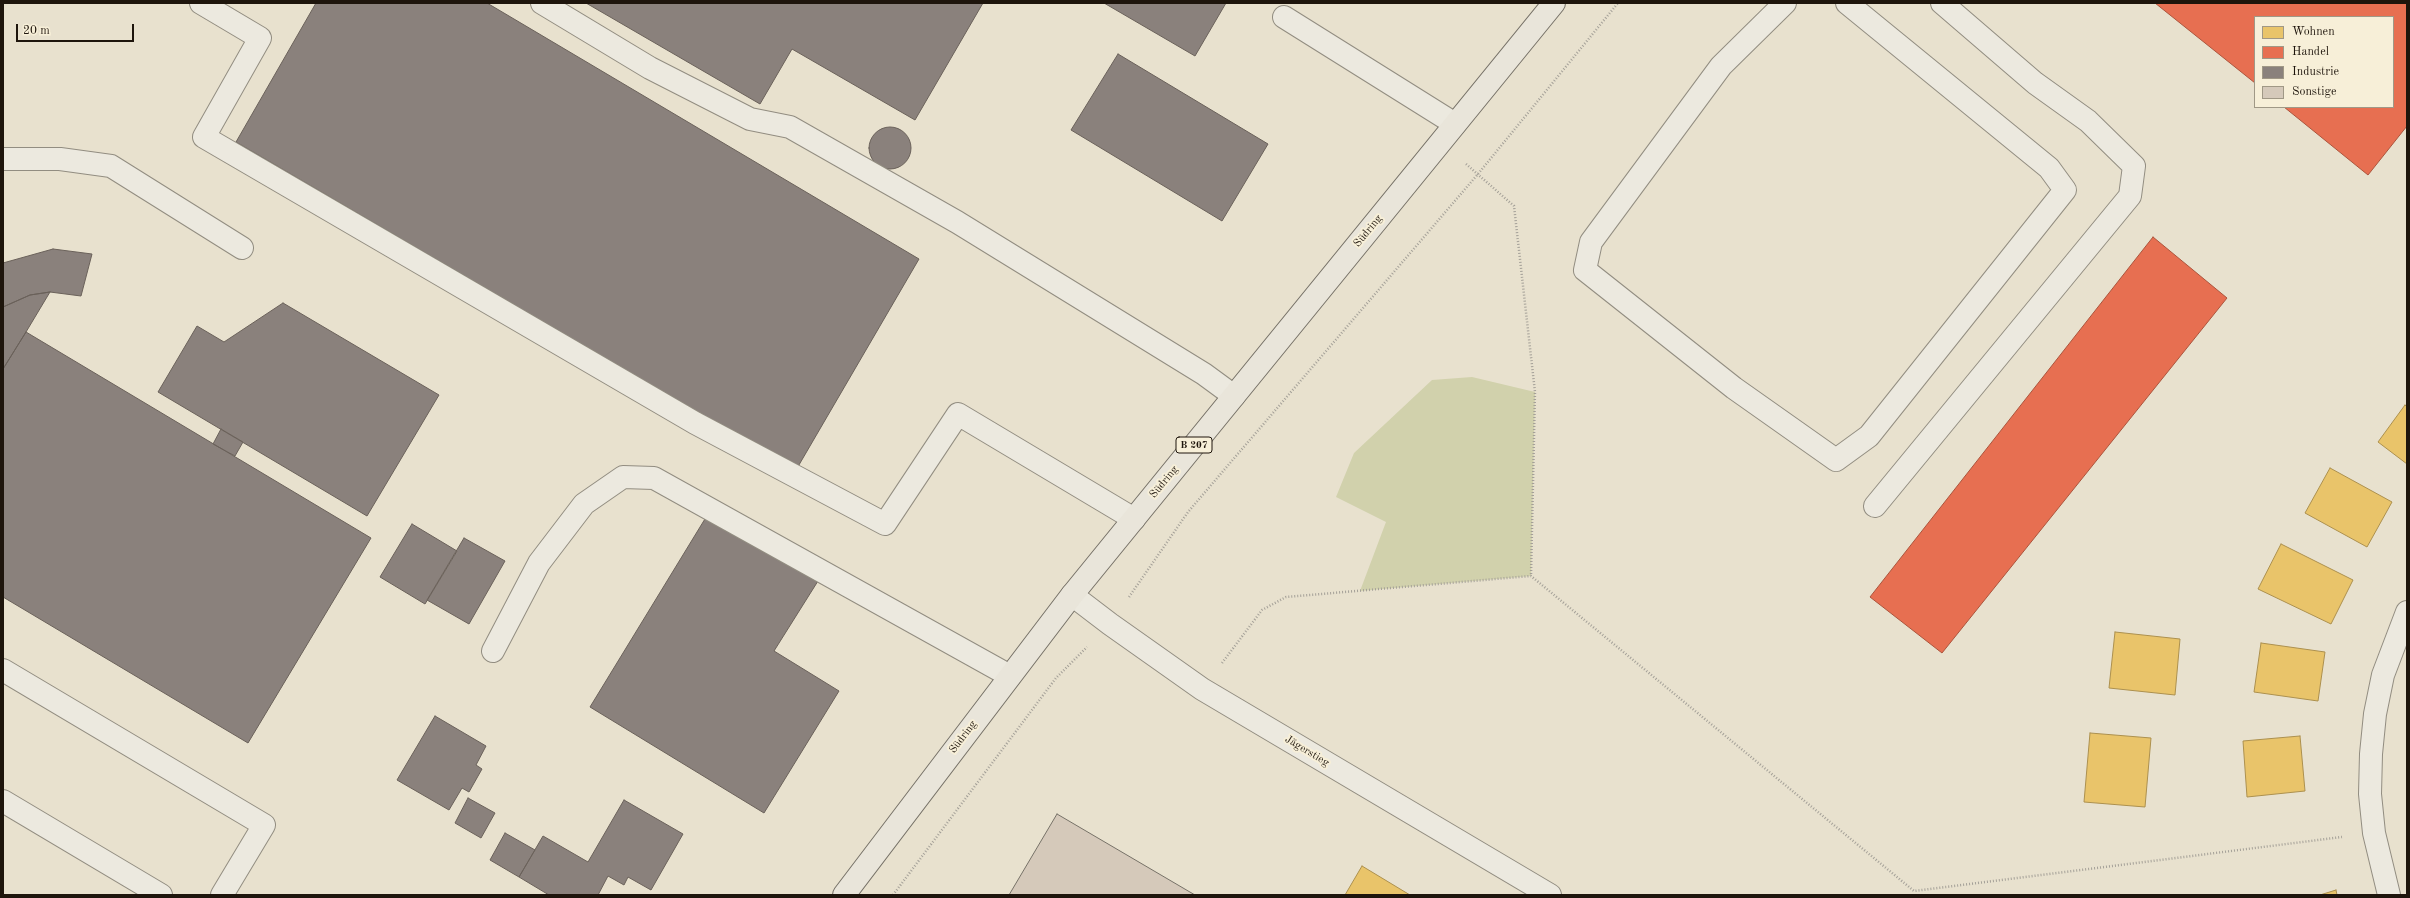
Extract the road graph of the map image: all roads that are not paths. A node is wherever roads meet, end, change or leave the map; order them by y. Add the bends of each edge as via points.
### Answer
1 (201, 3) edge
2 (542, 3) edge
3 (1554, 3) edge
4 (1785, 3) edge
5 (1847, 3) edge
6 (1942, 3) edge
7 (1284, 17) dead end
8 (1455, 124) junction
9 (3, 159) edge
10 (242, 248) dead end
11 (1234, 396) junction
12 (1875, 506) dead end
13 (1134, 519) junction
14 (1072, 595) junction
15 (2407, 612) edge
16 (493, 651) dead end
17 (3, 670) edge
18 (1010, 676) junction
19 (3, 801) edge
20 (162, 895) edge
21 (222, 895) edge
22 (844, 895) edge
23 (1550, 895) edge
24 (2389, 895) edge

1 - 13 street via 260,38 204,137 695,423 885,524 958,414
2 - 11 street via 650,68 750,119 790,127 957,222 1204,374
3 - 8 main road, Südring / B 207
4 - 5 street via 1721,66 1591,242 1585,270 1734,388 1836,460 1869,436 2065,190 2049,168
6 - 12 street via 2035,83 2088,121 2134,166 2130,196
7 - 8 street
8 - 11 main road, Südring / B 207
9 - 10 street via 60,159 111,166
11 - 13 main road, Südring / B 207
13 - 14 main road, Südring / B 207
14 - 18 main road, Südring / B 207
14 - 23 street, Jägerstieg via 1202,689
15 - 24 street via 2383,675 2370,754 2370,794 2374,833
16 - 18 street via 539,563 584,504 623,477 654,478
17 - 21 street via 264,825
18 - 22 main road, Südring / B 207
19 - 20 street

